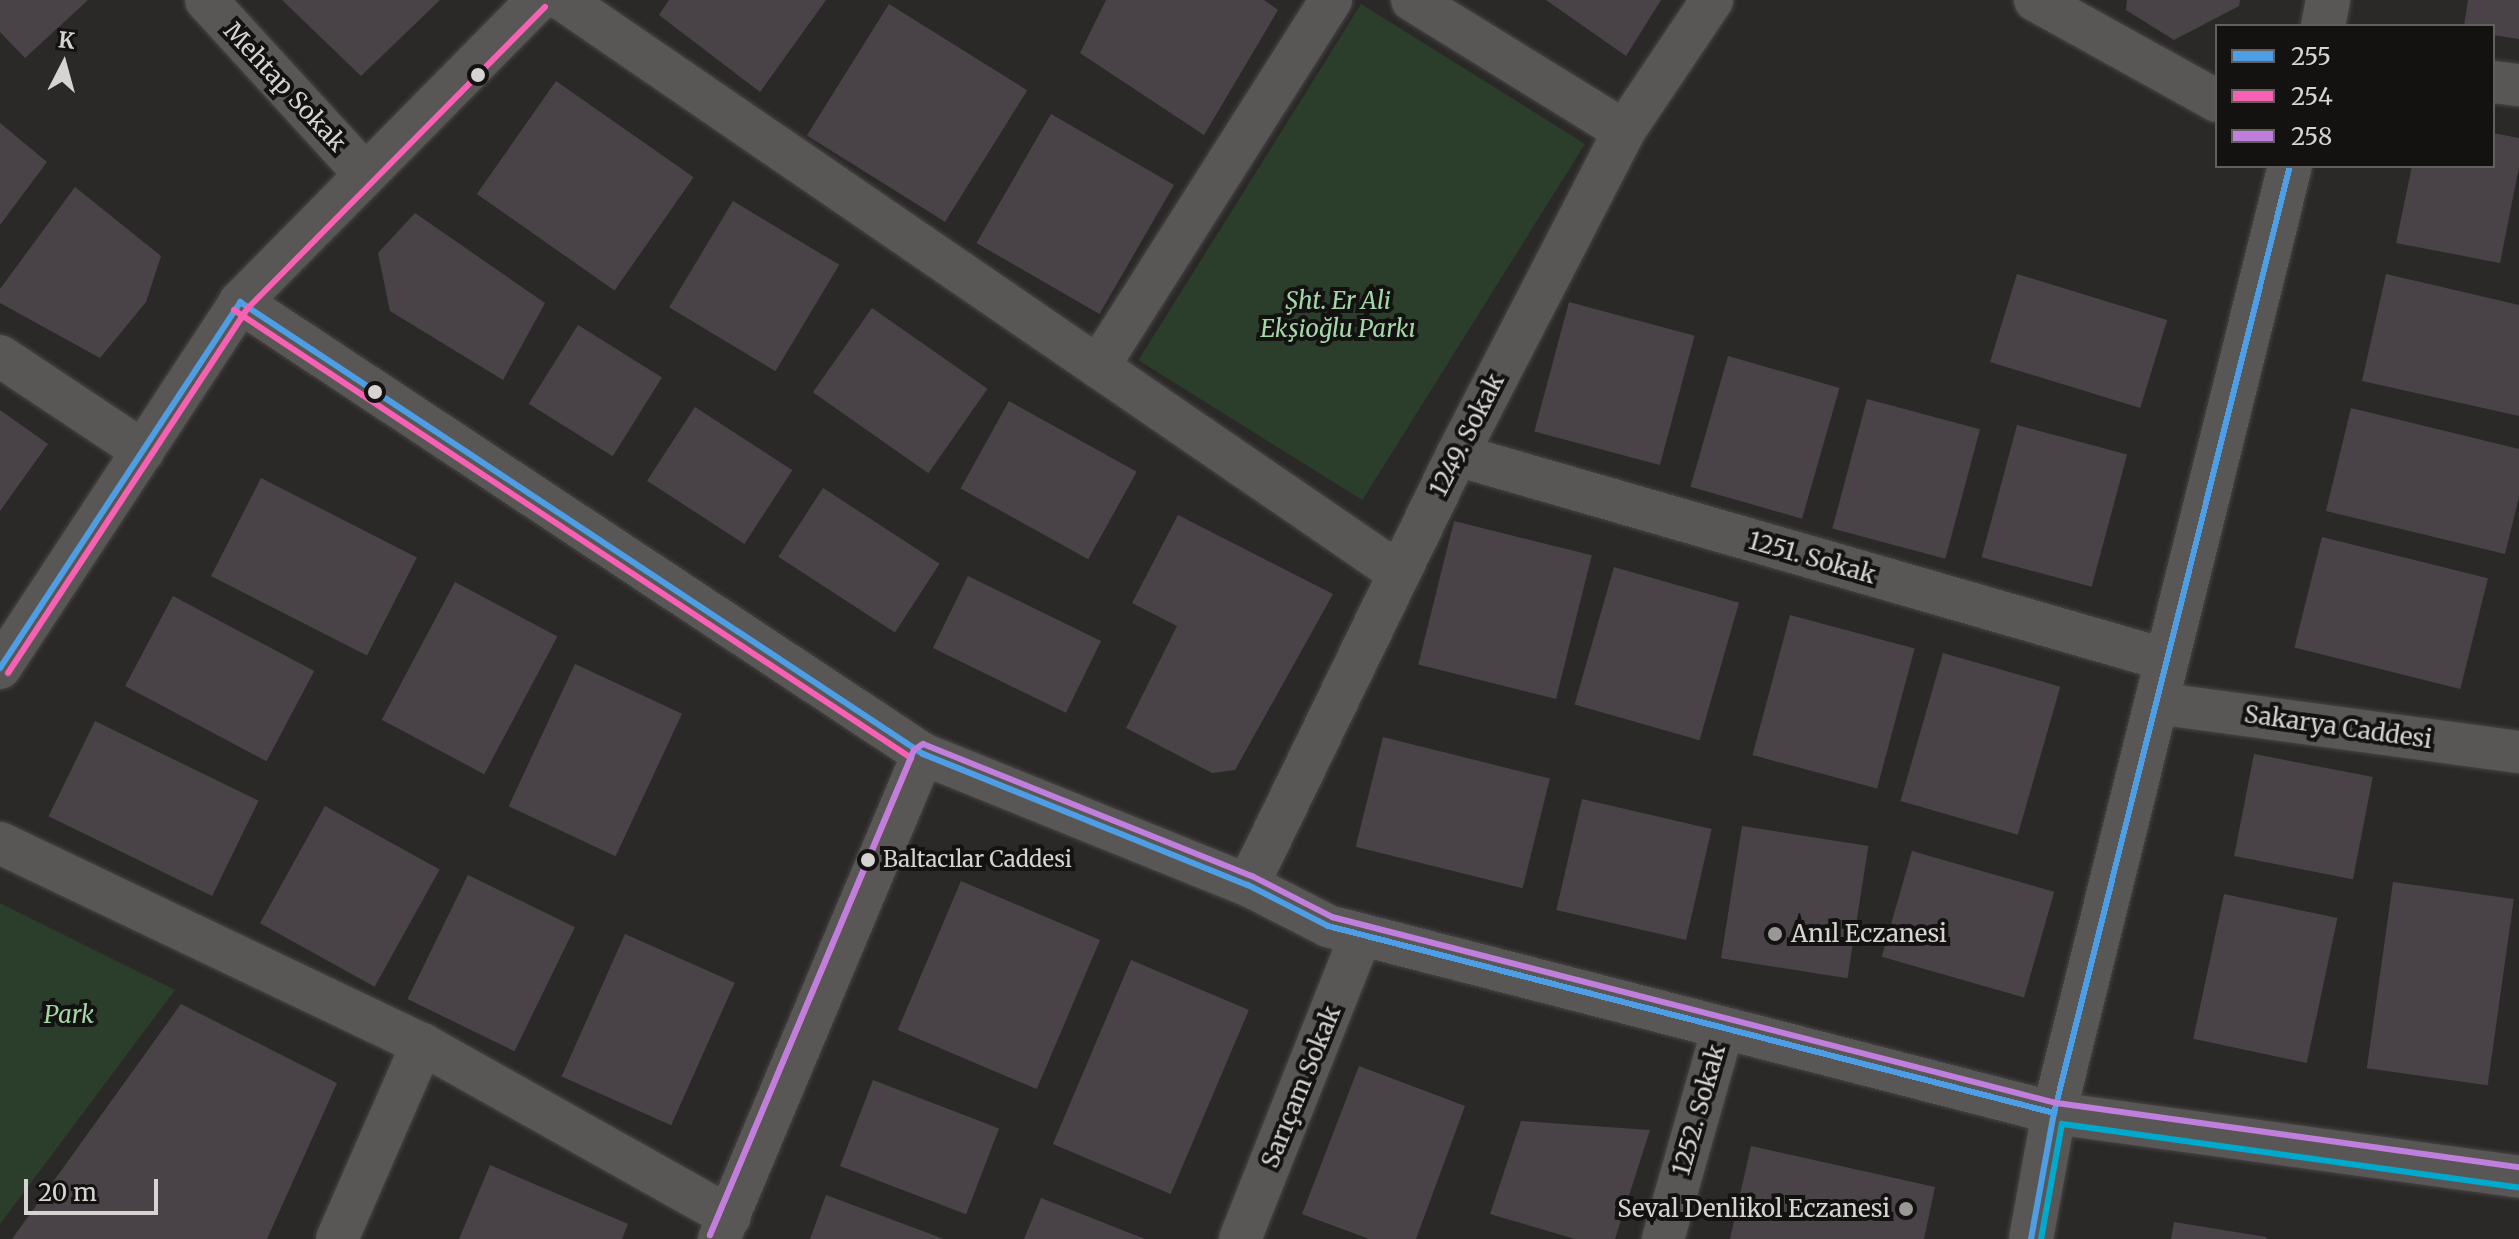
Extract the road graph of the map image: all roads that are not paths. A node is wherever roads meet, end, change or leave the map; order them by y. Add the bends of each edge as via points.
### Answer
1 (206, 0) edge
2 (538, 0) edge
3 (563, 0) edge
4 (1331, 0) edge
5 (1412, 0) edge
6 (1712, 0) edge
7 (2035, 0) edge
8 (2328, 0) edge
9 (2323, 24) edge
10 (2495, 82) edge
11 (2519, 85) edge
12 (2215, 100) edge
13 (1624, 131) junction
14 (2290, 168) edge
15 (365, 174) junction
16 (240, 302) junction
17 (0, 356) edge
18 (1098, 367) junction
19 (143, 451) junction
20 (1457, 455) junction
21 (1399, 573) junction
22 (2167, 660) junction
23 (0, 668) edge
24 (2156, 703) junction
25 (2519, 752) edge
26 (923, 754) junction
27 (0, 843) edge
28 (1248, 885) junction
29 (1361, 935) junction
30 (1723, 1028) junction
31 (422, 1044) junction
32 (2054, 1113) junction
33 (2519, 1177) edge
34 (724, 1228) edge
35 (337, 1239) edge
36 (1240, 1239) edge
37 (1663, 1239) edge
38 (2031, 1239) edge

1 - 15 street, Mehtap Sokak
2 - 15 street
3 - 18 street
4 - 18 street
5 - 13 street
6 - 13 street, 1249. Sokak
7 - 12 street
8 - 9 street
10 - 11 street
13 - 20 street, 1249. Sokak
14 - 22 street
15 - 16 street
16 - 19 street
16 - 26 street
17 - 19 street
18 - 21 street
19 - 23 street
20 - 21 street, 1249. Sokak
20 - 22 street, 1251. Sokak
21 - 28 street, 1249. Sokak
22 - 24 street
24 - 25 street, Sakarya Caddesi
24 - 32 street
26 - 28 street
26 - 34 street
27 - 31 street
28 - 29 street via 1328,926
29 - 30 street
29 - 36 street, Sarıçam Sokak
30 - 32 street
30 - 37 street, 1252. Sokak
31 - 34 street
31 - 35 street
32 - 33 street
32 - 38 street

